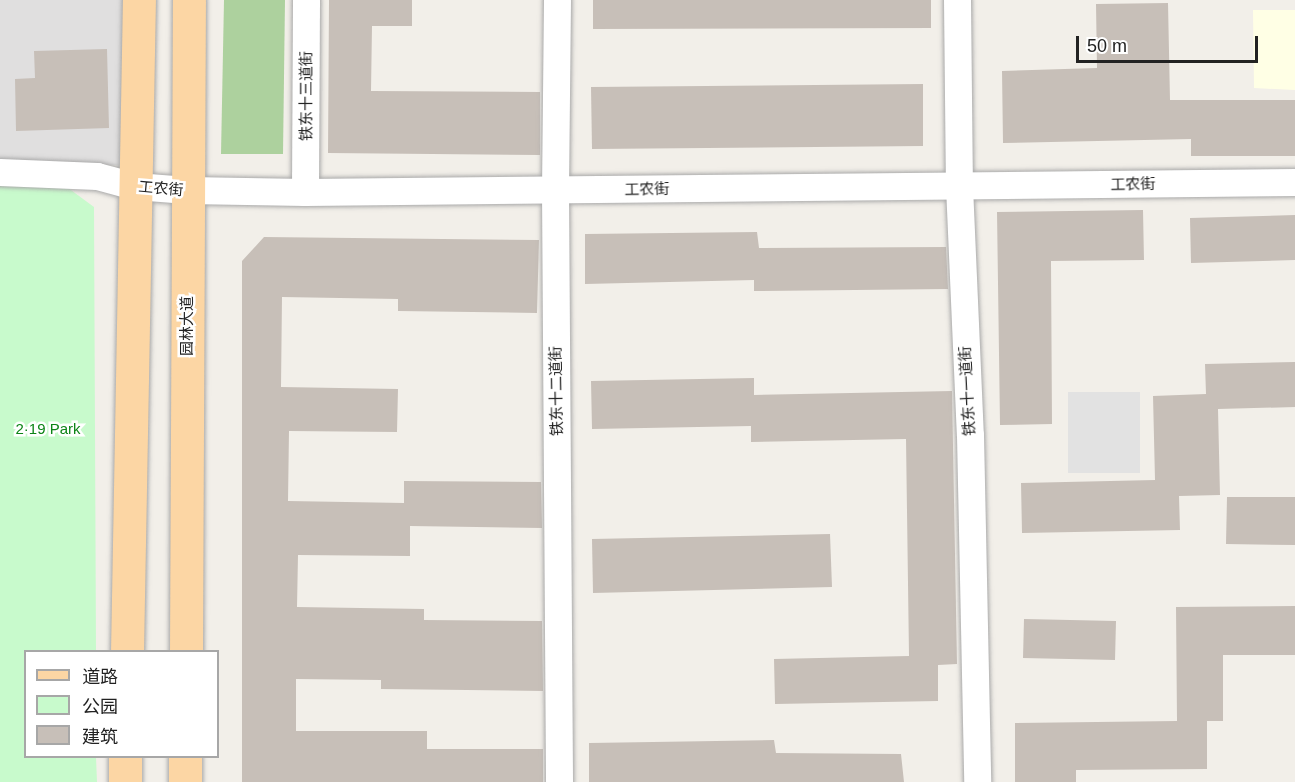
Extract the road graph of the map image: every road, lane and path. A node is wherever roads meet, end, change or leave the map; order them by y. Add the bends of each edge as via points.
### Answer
1 (139, 0) edge
2 (189, 0) edge
3 (306, 0) edge
4 (557, 0) edge
5 (957, 0) edge
6 (0, 172) edge
7 (1295, 182) edge
8 (135, 186) junction
9 (959, 186) junction
10 (187, 190) junction
11 (555, 190) junction
12 (305, 192) junction
13 (187, 233) junction
14 (127, 650) edge
15 (186, 650) edge
16 (125, 758) edge
17 (185, 758) edge
18 (125, 782) edge
19 (185, 782) edge
20 (559, 782) edge
21 (977, 782) edge

1 - 8 main road
2 - 10 main road, 园林大道
3 - 12 street, 铁东十三道街
4 - 11 street, 铁东十二道街
5 - 9 street, 铁东十一道街
6 - 8 street, 工农街 via 97,176
7 - 9 street, 工农街
8 - 10 street, 工农街
8 - 13 street via 174,204
8 - 14 main road
9 - 11 street, 工农街
9 - 21 street, 铁东十一道街 via 970,435
10 - 12 street, 工农街
10 - 13 main road, 园林大道
11 - 12 street, 工农街
11 - 20 street, 铁东十二道街
13 - 15 main road, 园林大道
16 - 18 main road
17 - 19 main road

